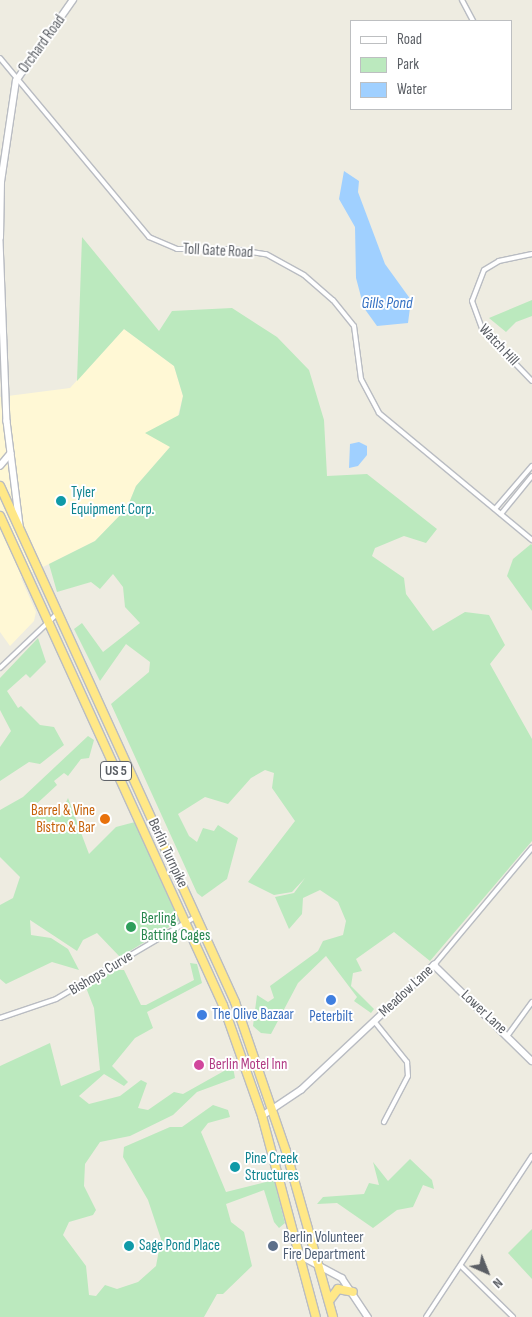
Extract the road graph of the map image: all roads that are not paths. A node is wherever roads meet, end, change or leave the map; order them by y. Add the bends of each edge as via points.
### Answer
1 (73, 0) edge
2 (462, 0) edge
3 (472, 20) edge
4 (0, 58) edge
5 (16, 81) junction
6 (0, 240) edge
7 (532, 254) edge
8 (532, 381) edge
9 (10, 447) junction
10 (0, 466) edge
11 (532, 466) edge
12 (532, 476) edge
13 (0, 486) edge
14 (509, 491) junction
15 (514, 495) junction
16 (495, 509) junction
17 (501, 514) junction
18 (0, 516) edge
19 (532, 540) edge
20 (24, 543) junction
21 (57, 614) junction
22 (46, 620) junction
23 (0, 668) edge
24 (532, 848) edge
25 (197, 916) junction
26 (186, 922) junction
27 (434, 965) junction
28 (532, 1002) edge
29 (0, 1018) edge
30 (374, 1021) junction
31 (508, 1035) junction
32 (532, 1061) edge
33 (273, 1110) junction
34 (262, 1116) junction
35 (384, 1122) dead end
36 (532, 1156) edge
37 (299, 1255) junction
38 (318, 1262) junction
39 (461, 1266) junction
40 (353, 1292) junction
41 (329, 1301) junction
42 (316, 1317) edge
43 (333, 1317) edge
44 (368, 1317) edge
45 (426, 1317) edge
46 (513, 1317) edge

1 - 5 street, Orchard Road
2 - 3 street
4 - 5 street, Toll Gate Road
5 - 6 street, Orchard Road via 1,182
5 - 16 street, Toll Gate Road via 150,237 176,249 234,249 266,254 297,270 333,300 354,326 361,379 372,404 401,434
6 - 9 street, Orchard Road
7 - 8 street, Watch Hill via 500,261 484,270 475,284 472,302 482,329
9 - 10 street via 9,458
9 - 20 street, Orchard Road
11 - 14 street
12 - 15 street
13 - 20 highway, Berlin Turnpike / US 5
14 - 15 street
14 - 16 street
15 - 17 street
16 - 17 street, Toll Gate Road
17 - 19 street, Toll Gate Road
18 - 22 highway, Berlin Turnpike / US 5
20 - 21 highway, Berlin Turnpike / US 5
21 - 22 street
21 - 25 highway, Berlin Turnpike / US 5
22 - 23 street
22 - 26 highway, Berlin Turnpike / US 5
24 - 27 street, Meadow Lane
25 - 26 street, Bishops Curve
25 - 33 highway, Berlin Turnpike / US 5 via 235,1002
26 - 29 street, Bishops Curve via 56,999
26 - 34 highway, Berlin Turnpike / US 5 via 231,1024
27 - 30 street, Meadow Lane
27 - 31 street, Lower Lane
28 - 31 street
30 - 33 street, Meadow Lane
30 - 35 street via 407,1062 408,1076
31 - 32 street, Lower Lane
33 - 34 street, Meadow Lane
33 - 38 highway, Berlin Turnpike / US 5
34 - 37 highway, Berlin Turnpike / US 5
36 - 39 street
37 - 38 street
37 - 42 highway, Berlin Turnpike / US 5
38 - 40 street
38 - 41 highway, Berlin Turnpike / US 5
39 - 45 street
39 - 46 street
40 - 41 highway via 338,1289
40 - 44 street
41 - 43 highway, Berlin Turnpike / US 5

